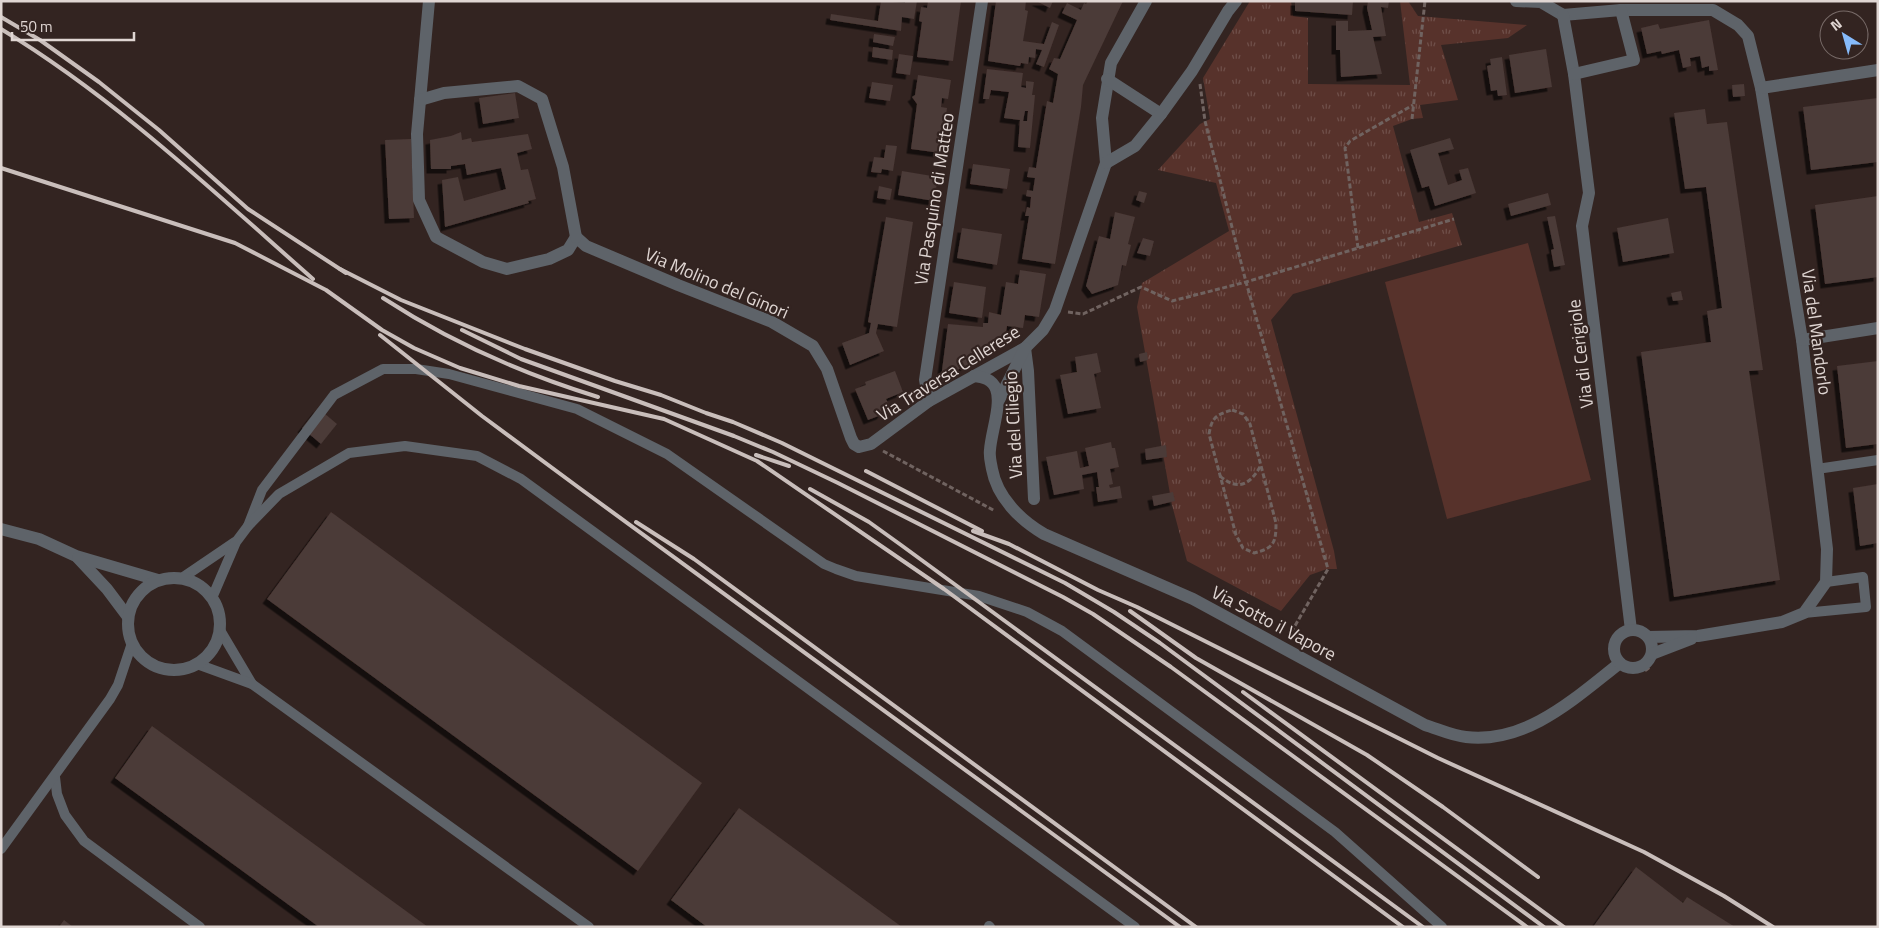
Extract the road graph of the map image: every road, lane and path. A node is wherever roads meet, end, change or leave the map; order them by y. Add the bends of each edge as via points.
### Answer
1 (429, 1) edge
2 (982, 1) edge
3 (1146, 1) edge
4 (1425, 1) edge
5 (1516, 1) edge
6 (1232, 4) edge
7 (1621, 10) junction
8 (1563, 15) junction
9 (1878, 70) edge
10 (1574, 74) junction
11 (1107, 79) junction
12 (1200, 83) dead end
13 (1761, 88) junction
14 (420, 100) junction
15 (1413, 105) junction
16 (1161, 114) junction
17 (1412, 119) dead end
18 (1106, 163) junction
19 (1454, 219) dead end
20 (576, 237) junction
21 (1358, 248) junction
22 (1246, 282) junction
23 (1055, 310) junction
24 (1878, 328) edge
25 (1802, 340) junction
26 (1025, 348) junction
27 (974, 376) junction
28 (929, 401) junction
29 (998, 402) junction
30 (871, 444) junction
31 (1878, 460) edge
32 (1261, 465) junction
33 (1817, 468) junction
34 (1220, 476) junction
35 (1034, 499) dead end
36 (997, 512) dead end
37 (248, 526) junction
38 (1, 529) edge
39 (236, 542) junction
40 (76, 556) junction
41 (182, 578) junction
42 (158, 580) junction
43 (1826, 582) junction
44 (212, 598) junction
45 (1804, 614) junction
46 (128, 617) junction
47 (220, 630) junction
48 (1631, 630) junction
49 (1698, 636) junction
50 (1648, 637) junction
51 (1288, 638) dead end
52 (132, 643) junction
53 (1652, 660) junction
54 (197, 664) junction
55 (1621, 668) junction
56 (252, 684) junction
57 (54, 777) junction
58 (1, 849) edge
59 (200, 927) edge
60 (589, 927) edge
61 (1135, 927) edge
62 (1442, 927) edge

1 - 14 street
2 - 28 street, Via Pasquino di Matteo via 924,380
3 - 11 street, Via Traversa Cellerese via 1111,63
4 - 15 path
5 - 8 street via 1541,2
6 - 16 street via 1192,71
7 - 8 street
7 - 10 street via 1634,60
7 - 13 street, Via del Mandorlo via 1713,10 1738,25 1748,36
8 - 10 street, Via di Cerigiole
9 - 13 street
10 - 48 street, Via di Cerigiole via 1589,193 1582,226
11 - 16 street
11 - 18 street, Via Traversa Cellerese via 1102,118
12 - 22 path via 1205,121
13 - 25 street, Via del Mandorlo
14 - 20 street via 444,93 518,86 542,99 562,167
14 - 20 street via 416,134 419,200 436,237 483,262 507,270 550,259 568,250
15 - 17 path
15 - 21 path via 1350,141 1345,148
16 - 18 street via 1135,146
18 - 23 street, Via Traversa Cellerese
19 - 21 path
20 - 30 street, Via Molino del Ginori via 586,246 772,322 813,346 827,369 854,444 860,447
21 - 22 path
22 - 23 path via 1172,301 1141,287 1083,314
22 - 51 path via 1328,569
23 - 26 street, Via Traversa Cellerese via 1043,330
24 - 25 street
25 - 33 street, Via del Mandorlo
26 - 27 street, Via Traversa Cellerese
26 - 29 street, Via Sotto il Vapore
26 - 35 street, Via del Ciliegio
27 - 28 street, Via Traversa Cellerese
27 - 29 street via 991,381
28 - 30 street, Via Traversa Cellerese
29 - 55 street, Via Sotto il Vapore via 989,452 992,471 1012,508 1027,523 1044,534 1193,599 1425,725 1465,737 1502,736 1558,712
30 - 36 path
31 - 33 lane
32 - 34 path via 1256,475 1239,485
32 - 34 path via 1250,424 1243,414 1232,410 1218,414 1211,422 1209,434
32 - 34 path via 1276,523 1276,539 1268,550 1254,553 1243,548 1236,535
33 - 43 street, Via del Mandorlo via 1827,550
37 - 39 lane
37 - 61 lane via 279,494 349,453 405,446 476,456 521,479
37 - 62 lane via 262,490 334,395 383,369 449,374 577,409 667,454 824,564 856,576 979,596 1027,612 1062,631 1335,832
38 - 40 street via 39,539
39 - 41 lane
39 - 44 lane
40 - 42 street
40 - 46 street
41 - 42 street
41 - 44 street via 194,582
42 - 46 street via 138,595
43 - 45 street
43 - 45 lane via 1863,577 1866,606
44 - 47 street via 219,614
45 - 49 street via 1782,622
46 - 52 street
47 - 54 street via 208,655
47 - 56 lane
48 - 50 street
48 - 55 street via 1624,632 1615,644 1614,653
49 - 50 street
49 - 53 street
50 - 53 street via 1653,648
52 - 54 street via 139,654 160,668 179,669
52 - 57 lane via 121,678 110,699
53 - 55 street via 1641,667
53 - 55 path via 1646,670
54 - 56 lane
56 - 60 lane
57 - 58 lane
57 - 59 lane via 65,815 84,841

